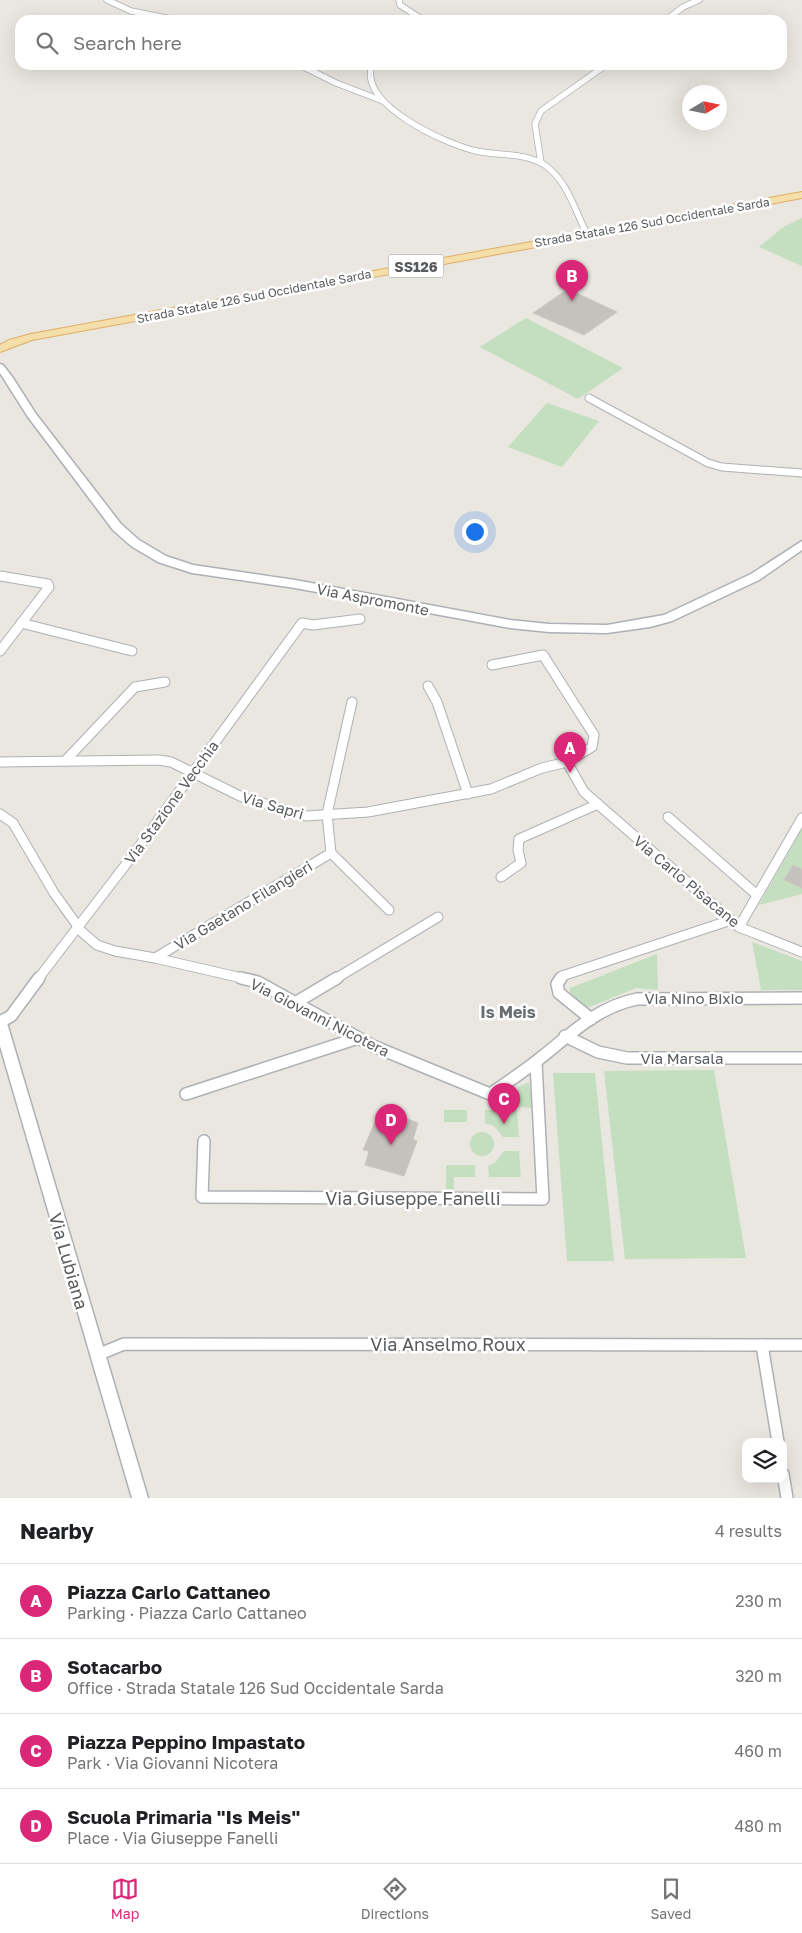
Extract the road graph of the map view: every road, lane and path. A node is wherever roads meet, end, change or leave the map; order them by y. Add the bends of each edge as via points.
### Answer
1 (107, 0) edge
2 (399, 0) edge
3 (699, 0) edge
4 (151, 15) edge
5 (415, 15) edge
6 (673, 15) edge
7 (310, 70) edge
8 (370, 70) edge
9 (599, 70) edge
10 (383, 101) junction
11 (541, 163) junction
12 (802, 195) edge
13 (587, 234) junction
14 (31, 336) junction
15 (0, 337) edge
16 (0, 342) edge
17 (0, 348) edge
18 (0, 367) edge
19 (0, 372) edge
20 (10, 380) junction
21 (589, 398) dead end
22 (802, 473) edge
23 (802, 544) edge
24 (0, 576) edge
25 (360, 619) dead end
26 (22, 623) junction
27 (0, 651) edge
28 (132, 651) dead end
29 (492, 665) dead end
30 (165, 682) dead end
31 (428, 686) dead end
32 (352, 702) dead end
33 (65, 761) junction
34 (0, 762) edge
35 (567, 762) junction
36 (192, 773) junction
37 (468, 794) junction
38 (598, 804) junction
39 (0, 814) edge
40 (327, 814) junction
41 (668, 817) dead end
42 (802, 818) edge
43 (331, 853) junction
44 (501, 877) dead end
45 (757, 896) junction
46 (389, 910) dead end
47 (438, 917) dead end
48 (731, 920) junction
49 (78, 925) junction
50 (739, 927) junction
51 (802, 952) edge
52 (155, 958) junction
53 (802, 998) edge
54 (295, 1003) junction
55 (591, 1019) junction
56 (0, 1023) edge
57 (565, 1036) junction
58 (358, 1038) junction
59 (802, 1058) edge
60 (536, 1062) junction
61 (186, 1094) dead end
62 (204, 1141) dead end
63 (762, 1345) junction
64 (802, 1345) edge
65 (97, 1355) junction
66 (777, 1438) edge
67 (784, 1483) edge
68 (140, 1498) edge
69 (787, 1498) edge

1 - 4 street via 131,11
2 - 5 street via 403,8
3 - 6 street
7 - 10 street
8 - 10 street via 373,84
9 - 11 street via 541,111 534,124
10 - 11 street via 447,142 475,151
11 - 13 street via 553,172 570,194
12 - 13 main road, Strada Statale 126 Sud Occidentale Sarda / SS126
13 - 14 main road, Strada Statale 126 Sud Occidentale Sarda / SS126
14 - 15 main road, SS126
14 - 17 main road, SS126
16 - 17 main road, SS126
18 - 20 main road, Via Aspromonte
19 - 20 main road, Via Aspromonte
20 - 23 main road, Via Aspromonte via 32,416 117,527 135,543 162,559 192,569 295,584 510,624 607,630 668,618 756,577
21 - 22 street via 722,468
24 - 26 street via 48,584
25 - 36 street, Via Stazione Vecchia via 302,624
26 - 27 street
26 - 28 street
29 - 35 street, Via Sapri via 543,655 594,735 592,747
30 - 33 street via 135,687
31 - 37 street via 437,702
32 - 40 street
33 - 34 street, Via Sapri
33 - 36 street, Via Sapri via 159,760 171,762
35 - 37 street, Via Sapri
35 - 38 street, Via Carlo Pisacane via 584,792
36 - 40 street, Via Sapri via 242,797 306,816
36 - 49 street, Via Stazione Vecchia
37 - 40 street, Via Sapri via 368,812
38 - 44 street via 519,839 521,863
38 - 48 street, Via Carlo Pisacane
39 - 49 street, Via Giovanni Nicotera via 12,823 54,893
40 - 43 street
41 - 45 street
42 - 45 street
43 - 46 street
43 - 52 street, Via Gaetano Filangieri
45 - 50 street
47 - 54 street
48 - 50 street, Via Carlo Pisacane
48 - 55 street via 562,976 557,984 559,993
49 - 52 street, Via Giovanni Nicotera via 97,945
49 - 56 street, Via Stazione Vecchia via 11,1016
50 - 51 street, Via Carlo Pisacane
52 - 54 street, Via Giovanni Nicotera via 258,982
53 - 55 street, Via Nino Bixio via 637,998 609,1006
54 - 58 street, Via Giovanni Nicotera
55 - 57 street, Via Giovanni Nicotera
56 - 65 street, Via Lubiana
57 - 59 street, Via Marsala via 598,1052 627,1058
57 - 60 street, Via Giovanni Nicotera
58 - 60 street, Via Giovanni Nicotera via 490,1094
58 - 61 street
60 - 62 street, Via Giuseppe Fanelli via 543,1199 202,1197
63 - 64 street, Via Anselmo Roux
63 - 65 street, Via Anselmo Roux via 124,1344
63 - 66 street
65 - 68 street, Via Lubiana
67 - 69 street

